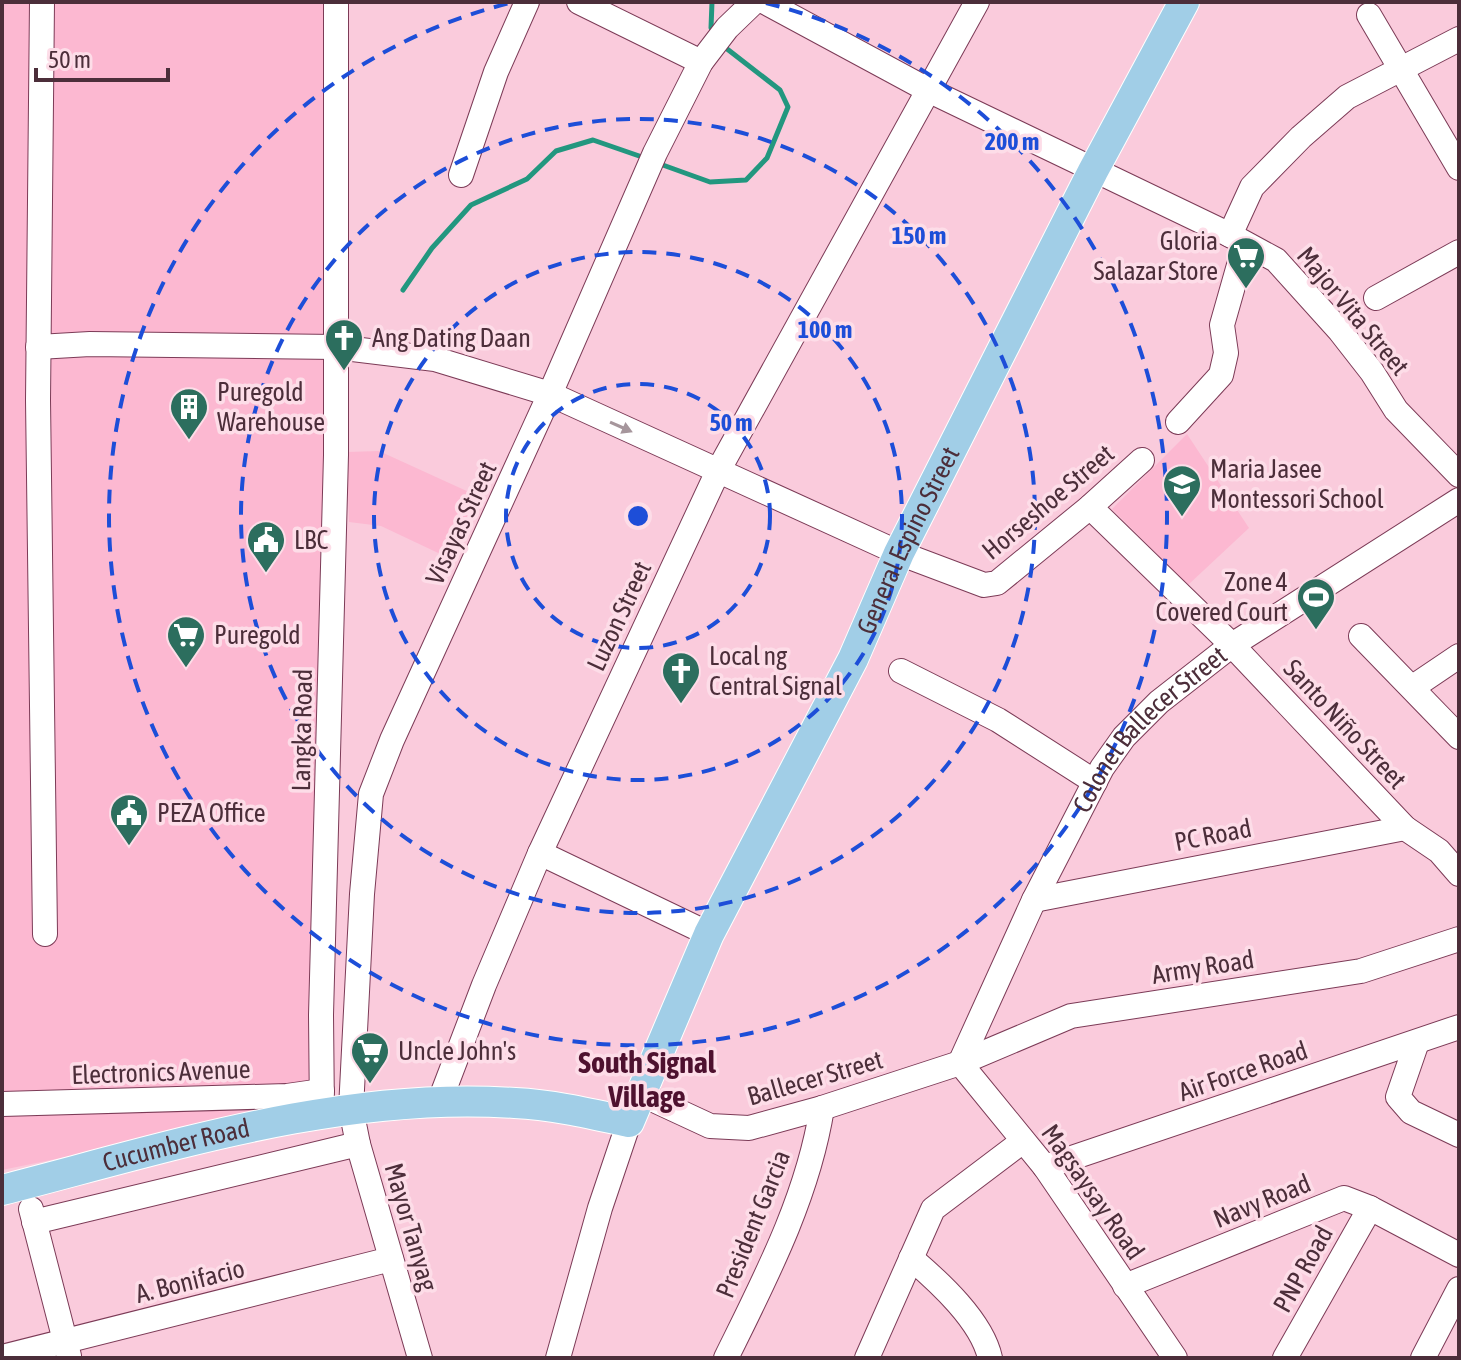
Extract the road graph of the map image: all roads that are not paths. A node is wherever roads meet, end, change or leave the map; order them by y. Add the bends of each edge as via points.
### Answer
1 (42, 2) edge
2 (336, 2) edge
3 (527, 2) edge
4 (579, 2) edge
5 (754, 2) edge
6 (765, 2) edge
7 (977, 2) edge
8 (1184, 2) edge
9 (1369, 15) dead end
10 (1459, 39) edge
11 (701, 62) junction
12 (1402, 69) junction
13 (928, 90) junction
14 (1459, 168) edge
15 (1093, 171) junction
16 (461, 175) dead end
17 (1238, 239) junction
18 (1459, 252) edge
19 (1376, 298) dead end
20 (38, 347) junction
21 (336, 347) junction
22 (550, 394) junction
23 (1178, 422) dead end
24 (1142, 460) dead end
25 (718, 471) junction
26 (1459, 475) edge
27 (1459, 500) edge
28 (1090, 507) junction
29 (899, 553) junction
30 (1361, 636) dead end
31 (1232, 645) junction
32 (1459, 656) edge
33 (901, 671) dead end
34 (1413, 687) junction
35 (1459, 737) edge
36 (1095, 782) junction
37 (1405, 828) junction
38 (540, 853) junction
39 (1459, 874) edge
40 (1034, 900) junction
41 (45, 934) dead end
42 (709, 934) junction
43 (1459, 939) edge
44 (1459, 1027) edge
45 (1417, 1042) junction
46 (960, 1063) junction
47 (641, 1094) junction
48 (439, 1103) junction
49 (2, 1104) edge
50 (332, 1105) junction
51 (822, 1108) junction
52 (629, 1122) junction
53 (1459, 1135) edge
54 (1023, 1141) junction
55 (358, 1144) junction
56 (1045, 1167) junction
57 (2, 1190) edge
58 (1370, 1208) junction
59 (1459, 1255) edge
60 (911, 1258) junction
61 (391, 1259) junction
62 (1125, 1286) junction
63 (1459, 1289) edge
64 (67, 1350) edge
65 (414, 1355) edge
66 (2, 1357) edge
67 (558, 1358) edge
68 (726, 1358) edge
69 (867, 1358) edge
70 (990, 1358) edge
71 (1175, 1358) edge
72 (1285, 1358) edge
73 (1423, 1358) edge

1 - 20 street
2 - 21 street, Langka Road
3 - 16 street via 496,72
4 - 11 street
5 - 11 street, Visayas Street
6 - 13 street, Major Vita Street
7 - 13 street, Luzon Street
8 - 15 main road, General Espino Street
9 - 12 street
10 - 12 street
11 - 22 street, Visayas Street via 647,169
12 - 14 street
12 - 17 street via 1347,97 1252,187
13 - 15 street, Major Vita Street
13 - 25 street, Luzon Street
15 - 17 street, Major Vita Street
15 - 29 main road, General Espino Street
17 - 23 street via 1222,325 1226,353 1221,375
17 - 26 street, Major Vita Street via 1276,260 1340,331 1396,410
18 - 19 street
20 - 21 street
20 - 41 street
21 - 22 street via 435,359
21 - 50 street, Langka Road
22 -> 25 street
22 - 50 street, Visayas Street via 371,794
24 - 28 street, Horseshoe Street
25 - 29 street
25 - 38 street, Luzon Street
27 - 31 street, Colonel Ballecer Street
28 - 29 street, Horseshoe Street via 992,585
28 - 31 street, Santo Niño Street
29 - 42 main road, General Espino Street via 853,659
30 - 34 street
31 - 36 street, Colonel Ballecer Street via 1124,737
31 - 37 street, Santo Niño Street
32 - 34 street
33 - 36 street via 998,720
34 - 35 street
36 - 40 street, Colonel Ballecer Street
37 - 39 street, Santo Niño Street via 1439,851
37 - 40 street, PC Road
38 - 42 street
38 - 48 street, Luzon Street
40 - 46 street, Colonel Ballecer Street
42 - 47 main road, General Espino Street
43 - 46 street, Army Road via 1361,971 1071,1016
44 - 45 street, Air Force Road
45 - 53 street via 1398,1097 1411,1112
45 - 56 street, Air Force Road
46 - 51 street, Ballecer Street
46 - 54 street, Magsaysay Road
47 - 51 street, Ballecer Street via 710,1126 749,1128
47 - 52 main road, General Espino Street
48 - 50 main road
48 - 52 main road via 513,1102
49 - 50 street, Electronics Avenue via 287,1096
50 - 55 street, Mayor Tanyag
50 - 57 main road, Cucumber Road
51 - 68 street, President Garcia via 818,1137 774,1258
52 - 67 street, General Espino Street
54 - 56 street, Magsaysay Road
54 - 60 street via 933,1209
55 - 61 street, Mayor Tanyag
55 - 64 street via 33,1216
56 - 62 street, Magsaysay Road
58 - 59 street, Navy Road
58 - 62 street, Navy Road via 1344,1198
58 - 72 street, PNP Road
60 - 69 street
60 - 70 street via 982,1334
61 - 64 street, A. Bonifacio
61 - 65 street, Mayor Tanyag
62 - 71 street, Magsaysay Road
63 - 73 street
64 - 66 street, A. Bonifacio

